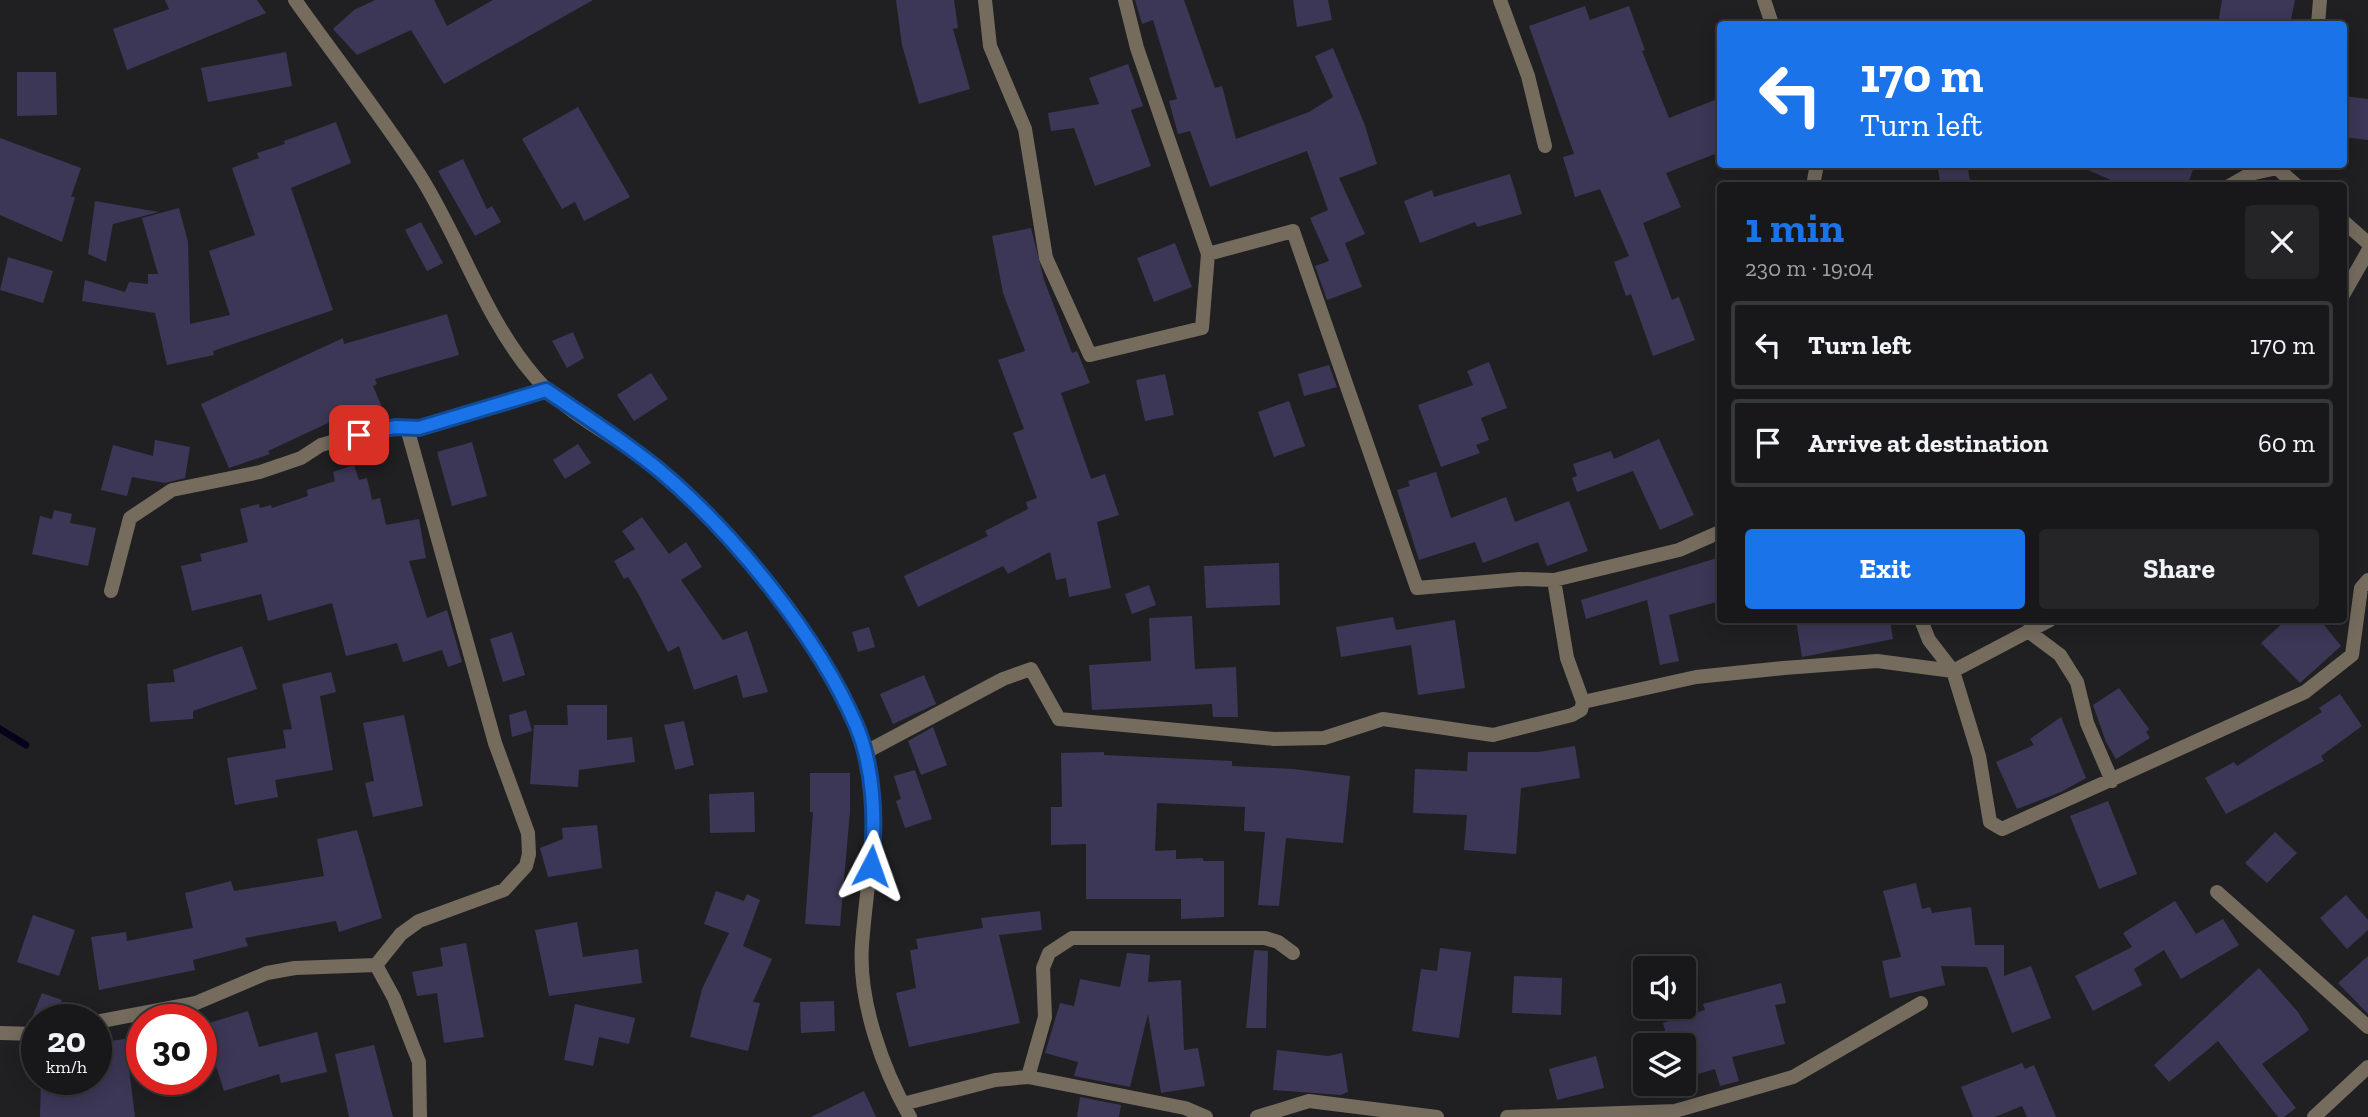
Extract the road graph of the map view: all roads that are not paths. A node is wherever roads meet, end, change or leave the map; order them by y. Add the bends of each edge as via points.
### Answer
1 (295, 0) edge
2 (985, 0) edge
3 (1125, 0) edge
4 (1500, 0) edge
5 (1764, 0) edge
6 (2320, 0) edge
7 (1771, 21) edge
8 (2318, 21) edge
9 (1545, 146) dead end
10 (2270, 168) edge
11 (2279, 168) edge
12 (2236, 182) edge
13 (2293, 182) edge
14 (2347, 225) edge
15 (2368, 243) edge
16 (2368, 251) edge
17 (1208, 254) junction
18 (2347, 288) edge
19 (546, 390) junction
20 (407, 428) junction
21 (1717, 532) edge
22 (1554, 580) junction
23 (2368, 580) edge
24 (111, 591) dead end
25 (1922, 623) edge
26 (2044, 623) edge
27 (2028, 631) junction
28 (1953, 671) junction
29 (1583, 702) junction
30 (864, 752) junction
31 (2112, 781) junction
32 (2217, 892) dead end
33 (1293, 953) dead end
34 (376, 965) junction
35 (1921, 1003) dead end
36 (112, 1019) edge
37 (2368, 1027) edge
38 (0, 1033) edge
39 (21, 1034) edge
40 (2368, 1066) edge
41 (1028, 1077) junction
42 (907, 1110) edge
43 (420, 1117) edge
44 (1206, 1117) edge
45 (1257, 1117) edge
46 (1437, 1117) edge
47 (1507, 1117) edge
48 (2314, 1117) edge

1 - 19 street via 421,176 514,351
2 - 17 street via 990,46 1026,129 1046,258 1090,355 1202,328
3 - 17 street via 1137,48
4 - 9 street via 1528,76
5 - 7 street
6 - 8 street
10 - 12 street
11 - 13 street
14 - 15 street
16 - 18 street
17 - 22 street via 1293,231 1417,588
19 - 20 street
19 - 30 street via 658,469 715,522 825,666
20 - 24 street via 378,429 321,445 301,458 260,472 172,490 130,518
20 - 34 street via 495,743 528,833 529,854 526,866 504,890 419,921 401,934
21 - 22 street via 1678,550
22 - 29 street via 1567,658
23 - 31 street via 2361,588 2353,655 2305,692
25 - 28 street
26 - 27 street
27 - 28 street
27 - 31 street via 2060,655 2077,682 2087,723
28 - 29 street via 1877,661 1784,668 1696,677
28 - 31 street via 1979,756 1990,822 2002,828
29 - 30 street via 1581,710 1572,715 1493,735 1383,719 1324,738 1274,739 1059,719 1031,669 1003,679
30 - 42 street via 874,839 861,949 869,1016 886,1071
32 - 37 street
33 - 41 street via 1265,938 1072,937 1049,953 1044,968 1045,1017
34 - 36 street via 267,973 196,1003
34 - 43 street via 419,1062
35 - 47 street via 1793,1077 1675,1111
38 - 39 street
40 - 48 street
41 - 42 street via 995,1080
41 - 44 street via 1185,1108
45 - 46 street via 1309,1101

